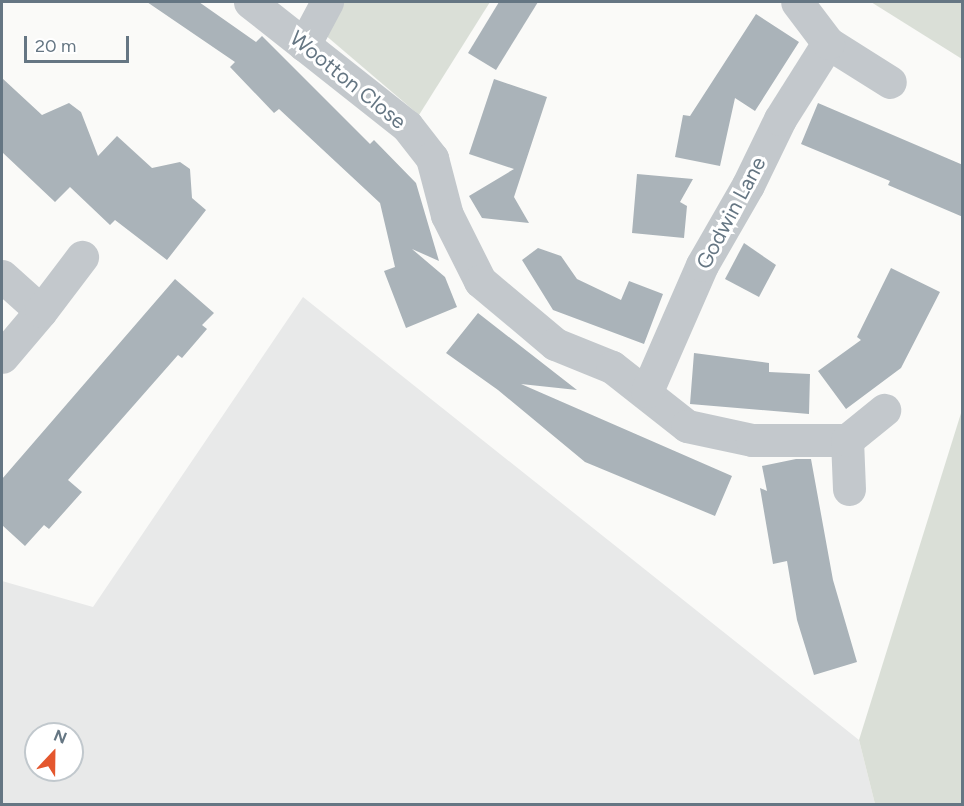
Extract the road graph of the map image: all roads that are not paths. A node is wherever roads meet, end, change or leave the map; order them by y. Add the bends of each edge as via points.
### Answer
1 (250, 2) edge
2 (327, 2) edge
3 (797, 2) edge
4 (828, 43) junction
5 (304, 45) junction
6 (890, 82) dead end
7 (82, 256) dead end
8 (2, 276) edge
9 (41, 311) junction
10 (2, 357) edge
11 (647, 391) junction
12 (884, 410) dead end
13 (847, 440) junction
14 (849, 489) dead end

1 - 5 street, Wootton Close
2 - 5 street
3 - 4 street
4 - 6 street
4 - 11 street, Godwin Lane via 780,119 748,186 702,265
5 - 11 street, Wootton Close via 407,126 432,158 447,215 480,281 555,344 612,367
7 - 9 street
8 - 9 street
9 - 10 street
11 - 13 street, Wootton Close via 687,426 752,440
12 - 13 street
13 - 14 street

